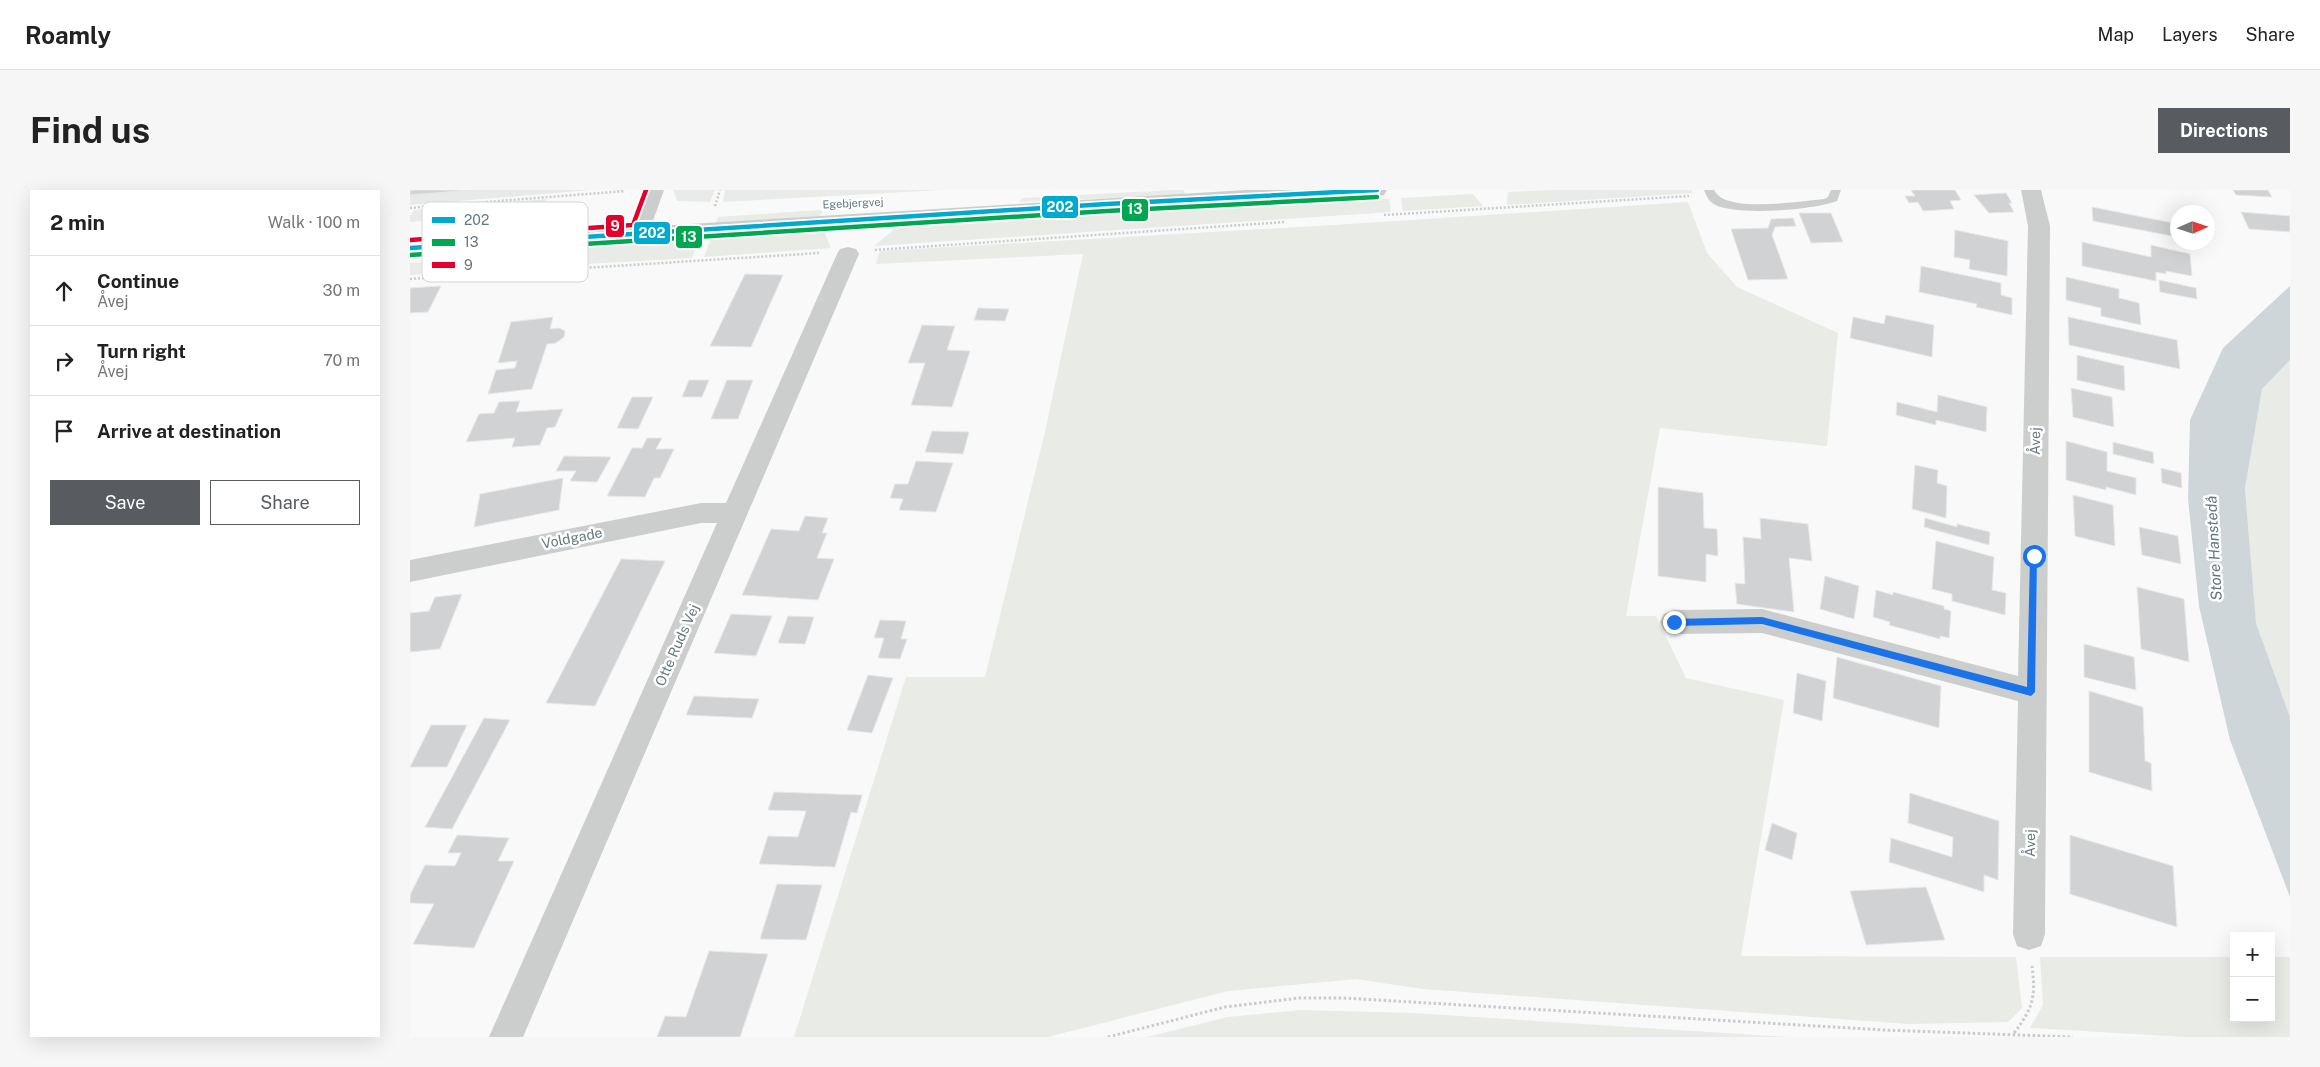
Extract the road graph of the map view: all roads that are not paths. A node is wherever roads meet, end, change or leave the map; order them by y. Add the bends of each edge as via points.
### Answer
1 (654, 190) edge
2 (1092, 190) edge
3 (1377, 190) edge
4 (1836, 190) edge
5 (2031, 190) edge
6 (1312, 192) edge
7 (1710, 192) edge
8 (641, 224) junction
9 (588, 226) edge
10 (588, 230) edge
11 (859, 252) road end
12 (735, 513) junction
13 (410, 571) edge
14 (1674, 622) dead end
15 (2031, 692) junction
16 (2029, 934) road end
17 (506, 1037) edge

1 - 8 street
2 - 8 street, Egebjergvej
3 - 6 street, Egebjergvej
4 - 7 lane via 1833,199 1825,202 1741,208 1716,202
5 - 15 street, Åvej via 2039,226
6 - 8 street, Egebjergvej
8 - 9 street
8 - 10 street
11 - 12 street, Otte Ruds Vej
12 - 13 street, Voldgade via 701,513
12 - 17 street, Otte Ruds Vej
14 - 15 street via 1762,621
15 - 16 street, Åvej

